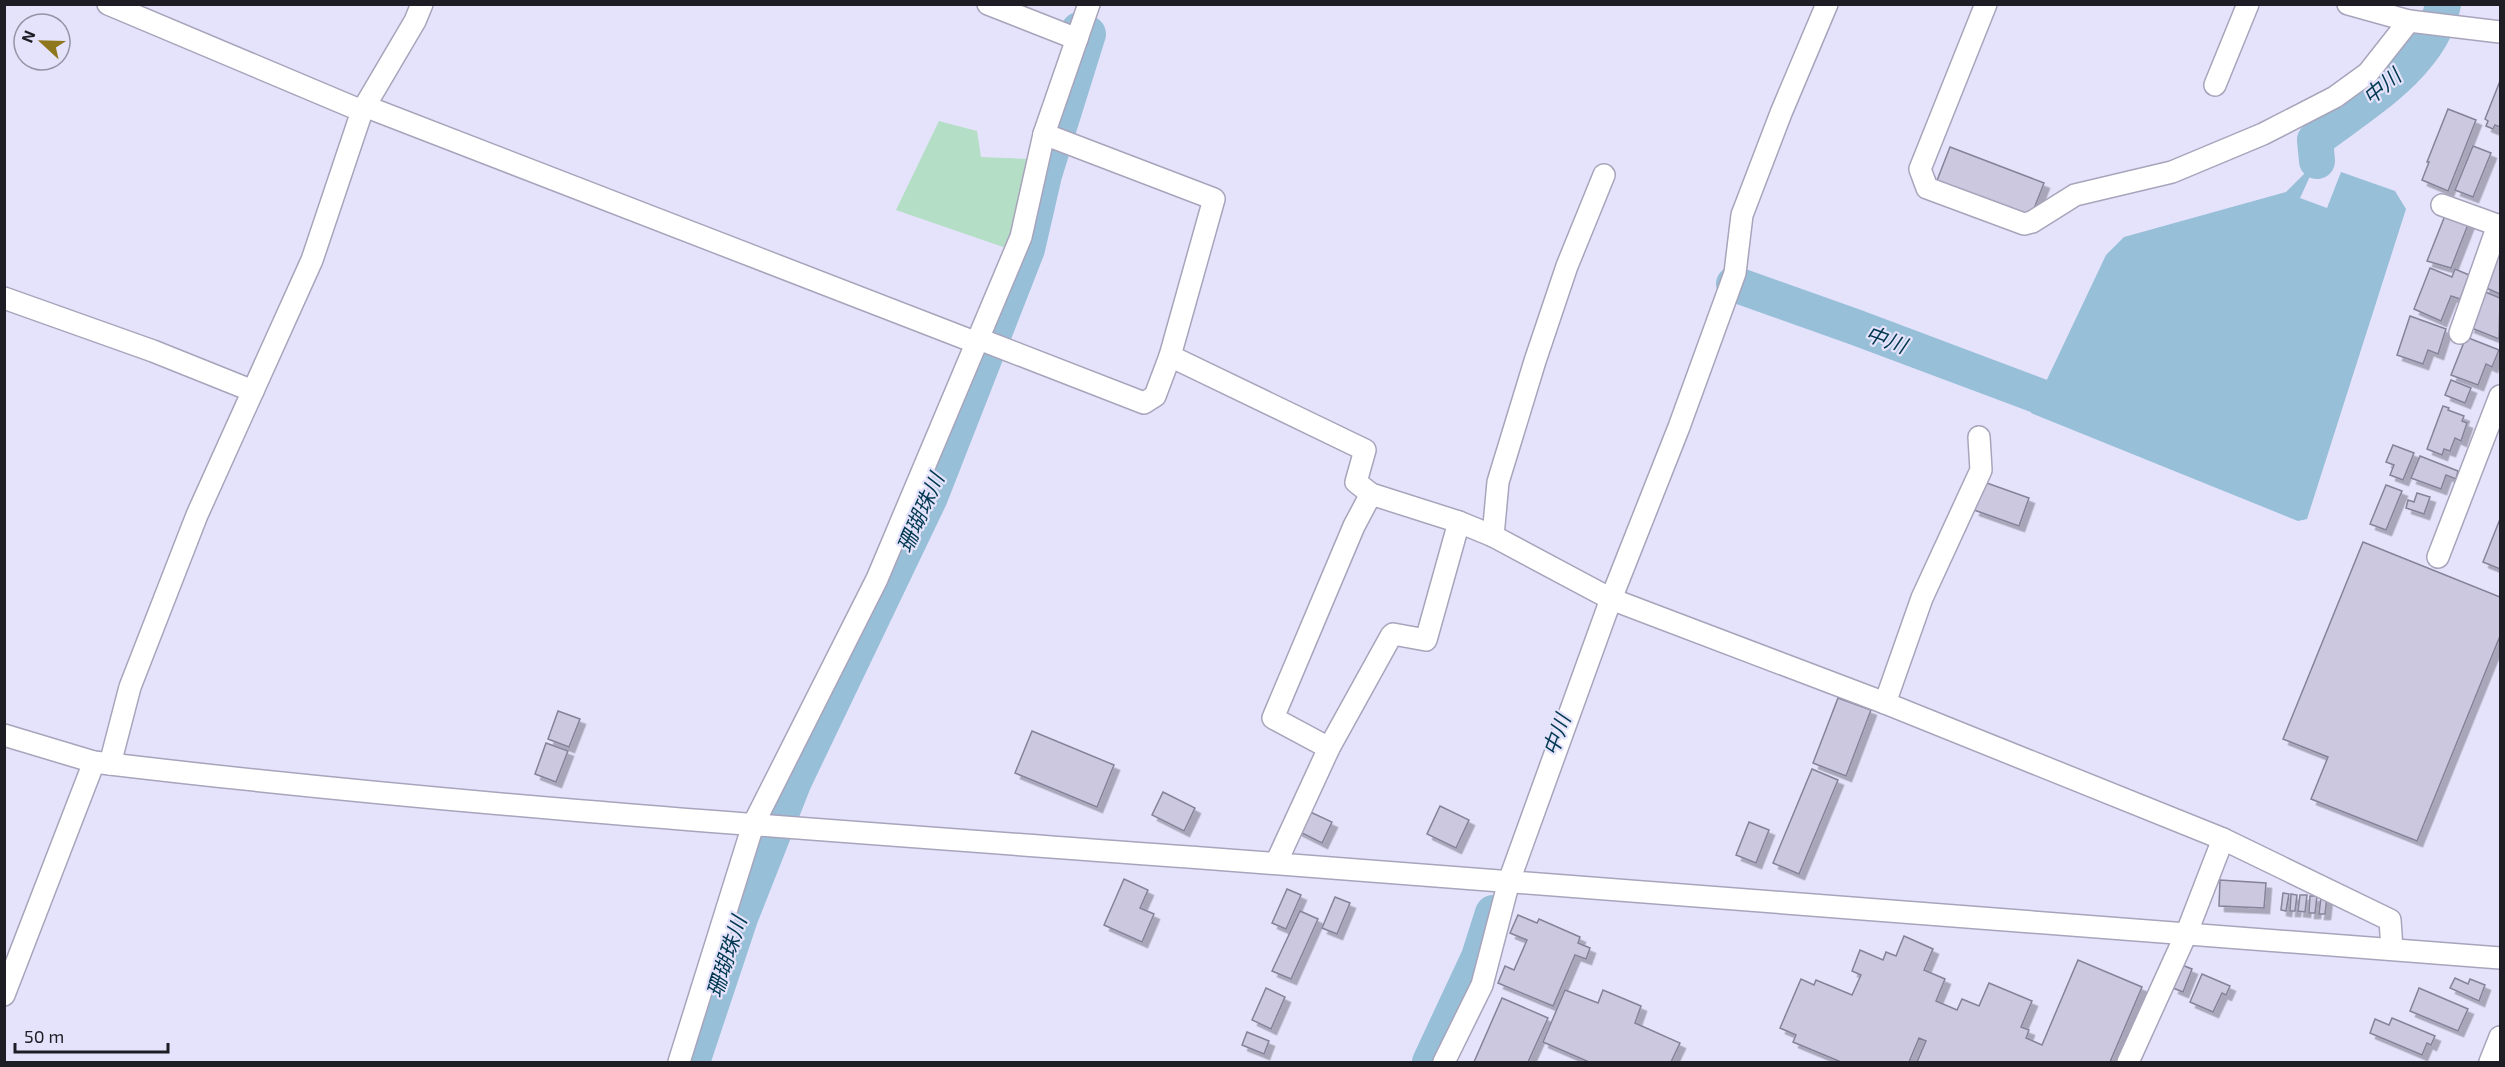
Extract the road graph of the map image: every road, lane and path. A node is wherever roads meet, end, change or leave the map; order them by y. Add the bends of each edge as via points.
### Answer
1 (108, 4) edge
2 (422, 4) edge
3 (988, 4) edge
4 (1089, 4) edge
5 (1827, 4) edge
6 (1986, 4) edge
7 (2248, 4) edge
8 (2348, 4) edge
9 (2409, 21) junction
10 (2500, 32) edge
11 (1077, 39) junction
12 (2215, 85) dead end
13 (364, 109) junction
14 (1044, 134) junction
15 (1604, 175) dead end
16 (2442, 205) dead end
17 (2499, 225) edge
18 (4, 298) edge
19 (2460, 333) dead end
20 (978, 341) junction
21 (1170, 356) junction
22 (253, 391) junction
23 (2500, 396) edge
24 (1979, 437) dead end
25 (1371, 494) junction
26 (1459, 522) junction
27 (1493, 536) junction
28 (2438, 557) dead end
29 (1611, 599) junction
30 (1885, 703) junction
31 (4, 735) edge
32 (1329, 748) junction
33 (102, 763) junction
34 (753, 825) junction
35 (2223, 839) junction
36 (1276, 864) junction
37 (1509, 881) junction
38 (2187, 932) junction
39 (2392, 949) junction
40 (2500, 958) edge
41 (4, 995) edge
42 (2500, 1037) edge
43 (679, 1062) edge
44 (1444, 1062) edge
45 (2128, 1062) edge
46 (2490, 1062) edge

1 - 13 street
2 - 13 street
3 - 11 street
4 - 11 street
5 - 29 street via 1742,215 1735,273
6 - 9 street via 1920,169 1927,188 2024,224 2075,195 2172,172 2263,135 2335,97 2368,73
7 - 12 street
8 - 9 street
9 - 10 street
11 - 14 street
13 - 20 street
13 - 22 street via 312,260
14 - 20 street via 1021,237
14 - 21 street via 1214,199
15 - 27 street via 1567,266 1498,482
16 - 17 street
17 - 19 street
18 - 22 street
20 - 21 street via 1144,403 1155,396
20 - 34 street via 877,579
21 - 25 street via 1365,450 1356,482
22 - 33 street via 197,515
23 - 28 street
24 - 30 street via 1981,470 1922,598
25 - 26 street
25 - 32 street via 1273,718
26 - 27 street
26 - 32 street via 1426,640 1391,636
27 - 29 street
29 - 30 street
29 - 37 street
30 - 35 street
31 - 33 street
32 - 36 street
33 - 34 street
33 - 41 street
34 - 36 street
34 - 43 street
35 - 38 street
35 - 39 street via 2390,920
36 - 37 street
37 - 38 street
37 - 44 street via 1482,984
38 - 39 street
38 - 45 street
39 - 40 street
42 - 46 street

